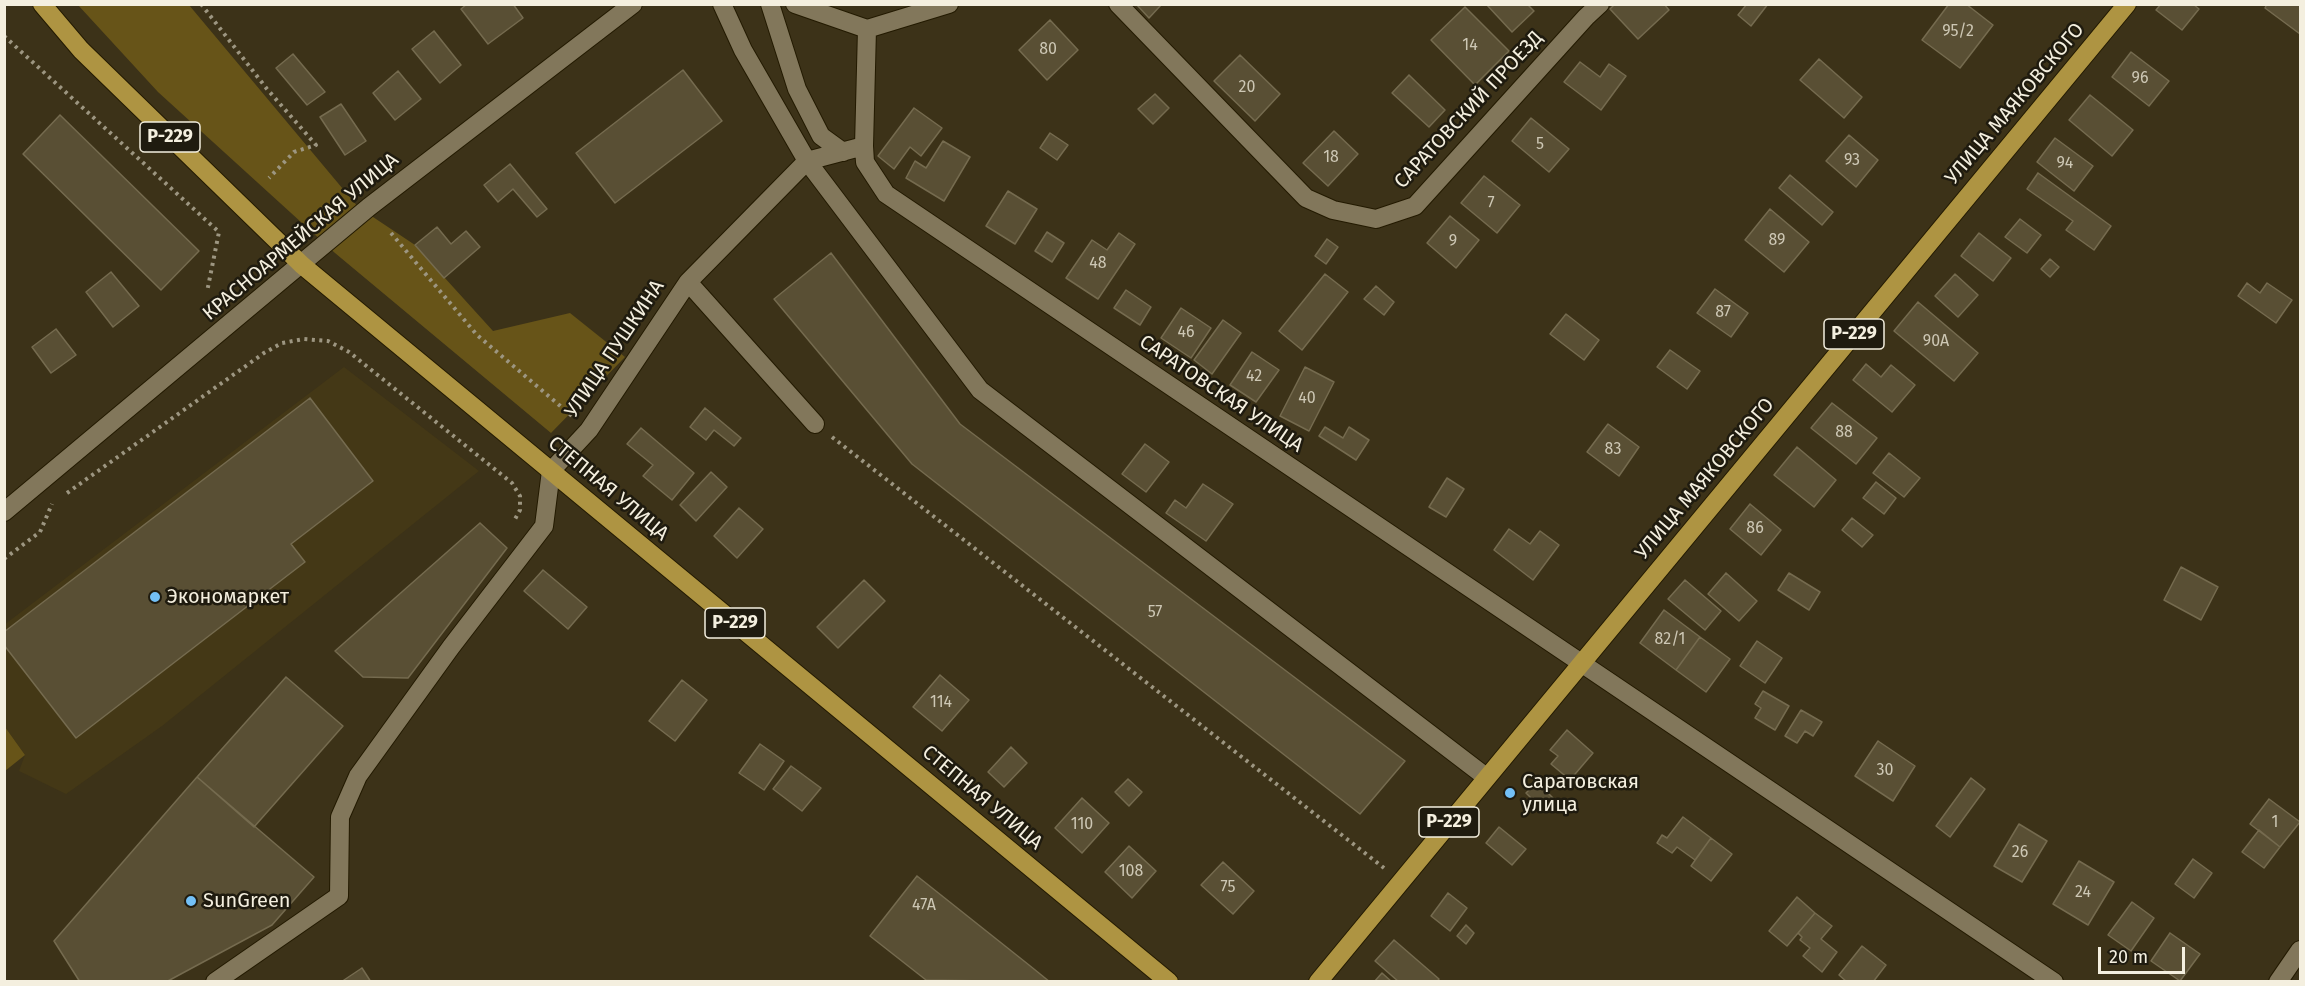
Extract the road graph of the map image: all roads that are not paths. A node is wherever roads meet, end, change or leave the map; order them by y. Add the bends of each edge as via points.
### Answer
1 (42, 4) edge
2 (633, 4) edge
3 (722, 4) edge
4 (770, 4) edge
5 (795, 4) edge
6 (949, 4) edge
7 (1118, 4) edge
8 (1600, 4) edge
9 (2127, 4) edge
10 (867, 29) junction
11 (864, 146) junction
12 (843, 152) junction
13 (807, 161) junction
14 (302, 266) junction
15 (688, 282) junction
16 (815, 424) road end
17 (551, 471) junction
18 (4, 512) edge
19 (1581, 664) junction
20 (1486, 777) junction
21 (2301, 950) edge
22 (215, 981) edge
23 (1169, 981) edge
24 (1318, 981) edge
25 (2054, 981) edge
26 (2278, 981) edge

1 - 14 main road, СТЕПНАЯ УЛИЦА / Р-229 via 81,51
2 - 14 street, КРАСНОАРМЕЙСКАЯ УЛИЦА via 369,207
3 - 13 street via 743,50
4 - 12 street via 802,98 821,136
5 - 10 street
6 - 10 street
7 - 8 street, САРАТОВСКИЙ ПРОЕЗД via 1306,198 1333,210 1376,219 1415,206
9 - 19 main road, УЛИЦА МАЯКОВСКОГО / Р-229
10 - 11 street
11 - 12 street
11 - 19 street, САРАТОВСКАЯ УЛИЦА via 865,162 886,194
12 - 13 street
13 - 15 street, УЛИЦА ПУШКИНА
13 - 20 street via 980,390
14 - 17 main road, СТЕПНАЯ УЛИЦА / Р-229
14 - 18 street, КРАСНОАРМЕЙСКАЯ УЛИЦА
15 - 16 street
15 - 17 street, УЛИЦА ПУШКИНА via 589,429
17 - 22 street via 544,526 358,776 340,817 339,896
17 - 23 main road, СТЕПНАЯ УЛИЦА / Р-229
19 - 20 main road, УЛИЦА МАЯКОВСКОГО / Р-229
19 - 25 street, САРАТОВСКАЯ УЛИЦА
20 - 24 main road, УЛИЦА МАЯКОВСКОГО / Р-229
21 - 26 street

